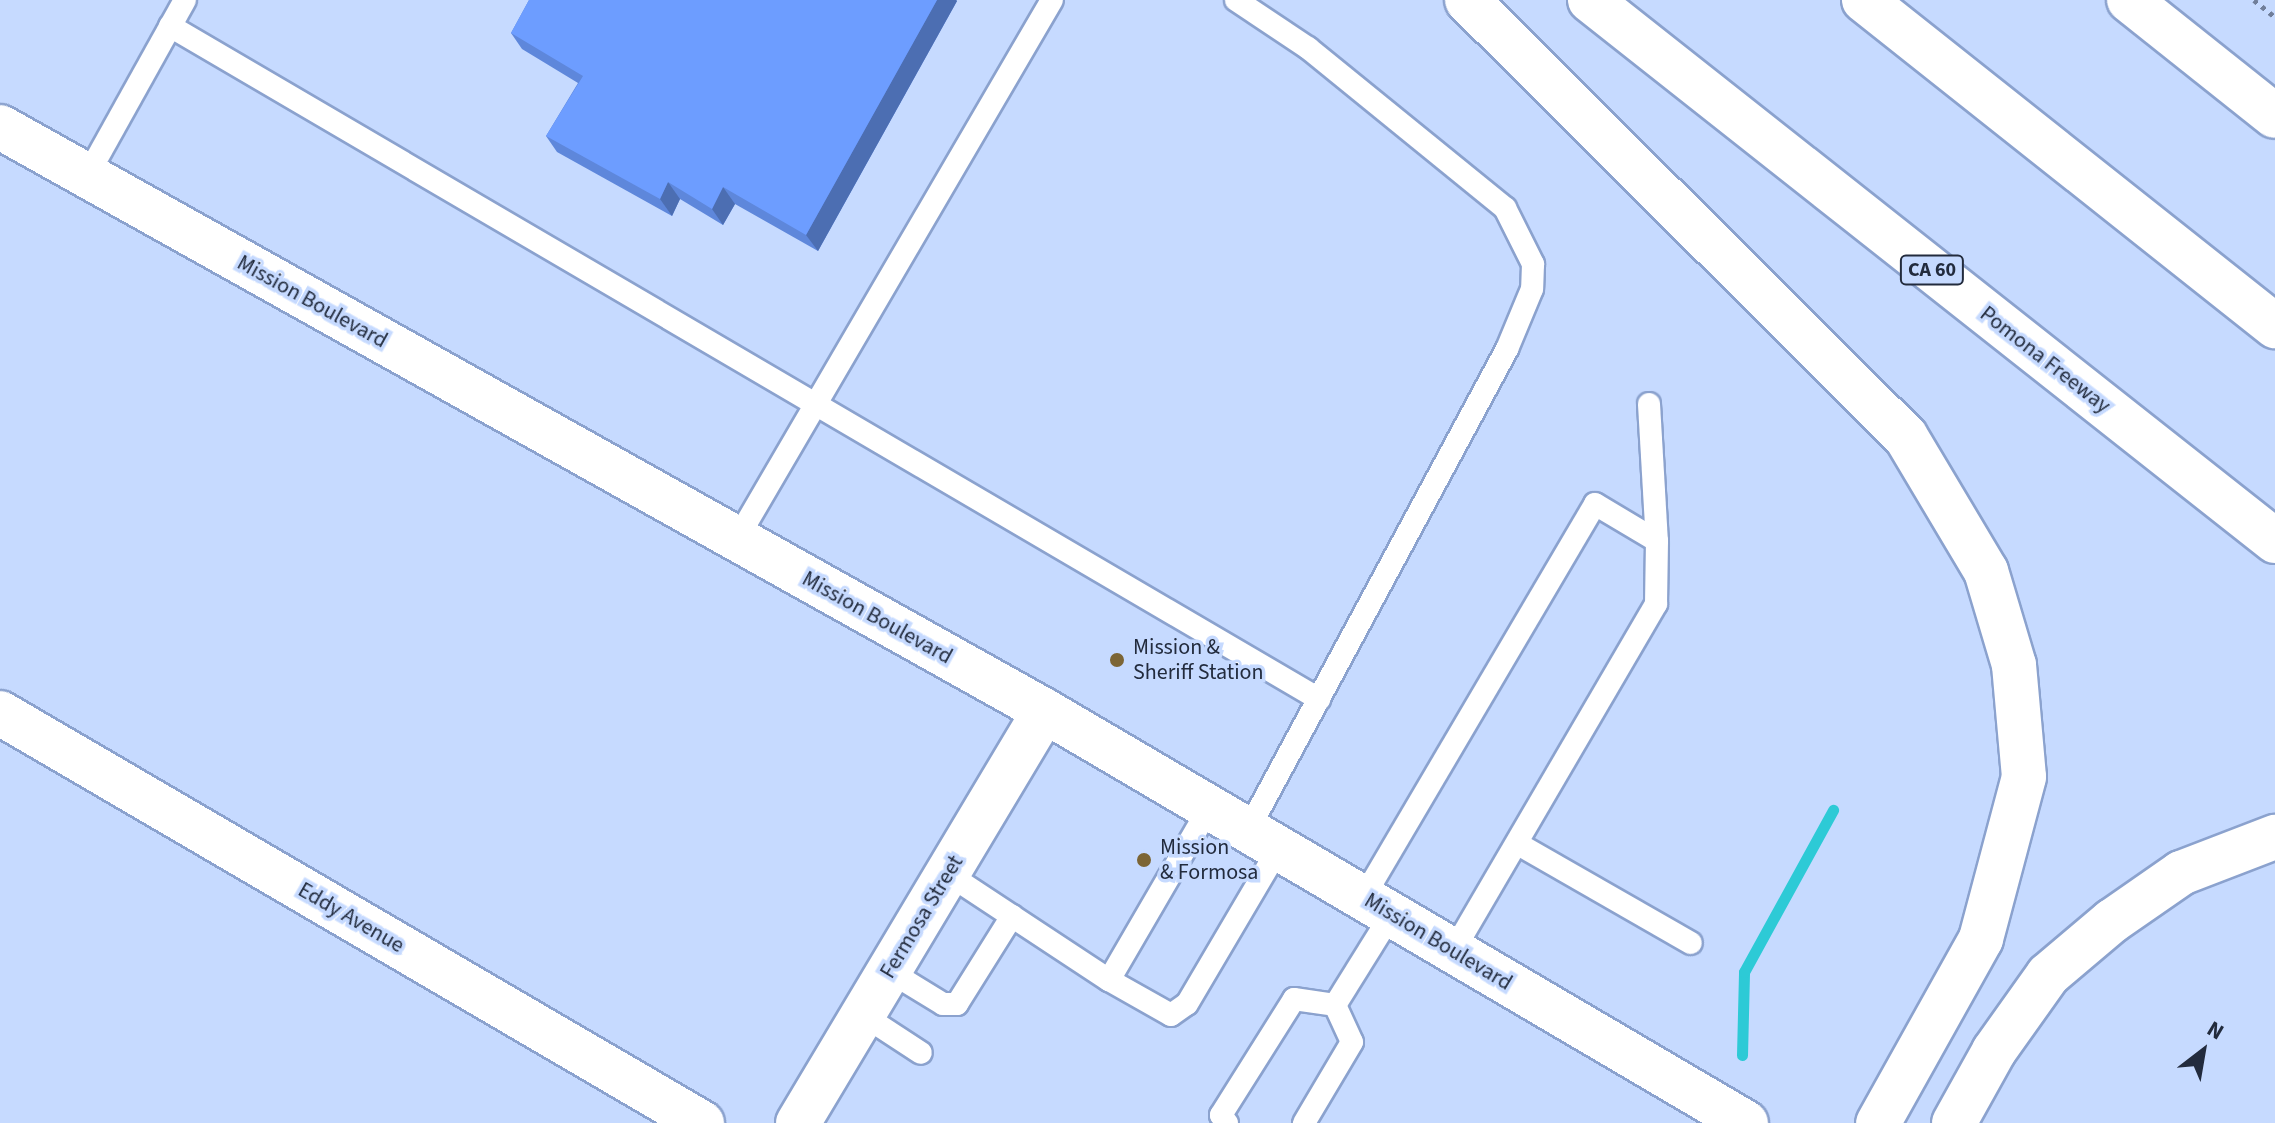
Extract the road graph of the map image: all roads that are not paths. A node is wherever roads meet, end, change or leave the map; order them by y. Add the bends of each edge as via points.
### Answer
1 (185, 0) edge
2 (1052, 0) edge
3 (1236, 0) edge
4 (1467, 0) edge
5 (1590, 0) edge
6 (1864, 0) edge
7 (2129, 0) edge
8 (170, 26) junction
9 (2275, 116) edge
10 (0, 127) edge
11 (87, 176) junction
12 (2275, 326) edge
13 (817, 404) junction
14 (1649, 404) dead end
15 (737, 539) junction
16 (1657, 541) junction
17 (2275, 541) edge
18 (1319, 699) junction
19 (1045, 711) junction
20 (0, 713) edge
21 (1209, 808) junction
22 (2275, 837) edge
23 (1263, 839) junction
24 (1518, 844) junction
25 (948, 874) junction
26 (1377, 906) junction
27 (1012, 916) junction
28 (1691, 943) dead end
29 (1453, 952) junction
30 (889, 971) junction
31 (1109, 980) junction
32 (1335, 1005) junction
33 (863, 1015) junction
34 (921, 1053) dead end
35 (808, 1120) edge
36 (702, 1123) edge
37 (1227, 1123) edge
38 (1304, 1123) edge
39 (1746, 1123) edge
40 (1878, 1123) edge
41 (1954, 1123) edge

1 - 8 lane
2 - 13 lane
3 - 18 lane via 1308,48 1505,208 1533,264 1522,319
4 - 40 main road via 1906,437 1986,571 2014,665 2024,777 1981,939
5 - 17 main road, Pomona Freeway / CA 60
6 - 12 main road
7 - 9 main road
8 - 11 lane
8 - 13 lane
10 - 11 main road, Mission Boulevard
11 - 15 main road, Mission Boulevard
13 - 15 lane
13 - 18 lane
14 - 16 lane
15 - 19 main road, Mission Boulevard
16 - 24 lane via 1656,604
16 - 26 lane via 1595,504
18 - 23 lane
19 - 21 main road, Mission Boulevard
19 - 25 main road, Fermosa Street
20 - 36 main road, Eddy Avenue
21 - 23 main road, Mission Boulevard
21 - 31 lane
22 - 41 main road via 2181,873 2048,975 1994,1051
23 - 26 main road, Mission Boulevard
23 - 31 lane via 1187,1004 1171,1015
24 - 28 lane
24 - 29 lane
25 - 27 lane
25 - 30 main road, Fermosa Street
26 - 29 main road, Mission Boulevard
26 - 32 lane
27 - 30 lane via 957,1004 943,1004
27 - 31 lane
29 - 39 main road, Mission Boulevard
30 - 33 main road, Fermosa Street
32 - 37 lane via 1294,999 1221,1115
32 - 38 lane via 1352,1042
33 - 34 lane
33 - 35 main road, Fermosa Street

